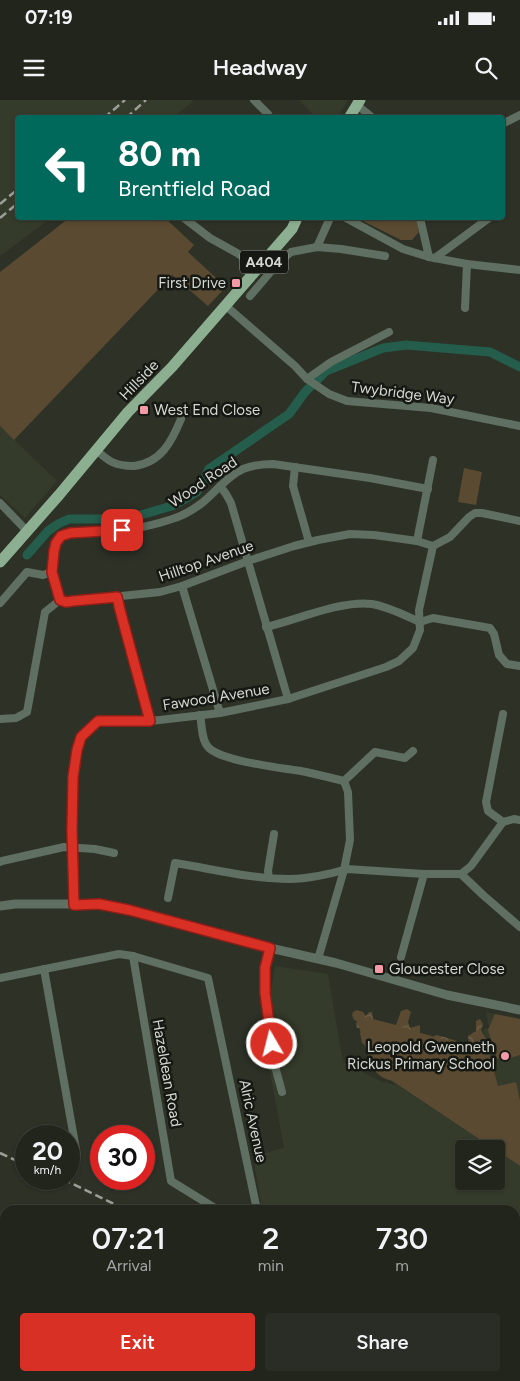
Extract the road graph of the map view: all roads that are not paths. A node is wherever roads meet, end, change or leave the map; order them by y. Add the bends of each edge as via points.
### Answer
1 (254, 100) edge
2 (358, 102) edge
3 (267, 115) edge
4 (351, 115) edge
5 (371, 115) edge
6 (520, 115) edge
7 (505, 122) edge
8 (187, 220) edge
9 (296, 220) edge
10 (329, 220) edge
11 (350, 220) edge
12 (421, 220) edge
13 (485, 220) edge
14 (317, 247) junction
15 (385, 256) dead end
16 (432, 257) junction
17 (467, 264) junction
18 (259, 268) junction
19 (520, 270) edge
20 (250, 296) dead end
21 (226, 306) junction
22 (465, 308) dead end
23 (389, 332) dead end
24 (308, 380) junction
25 (181, 418) dead end
26 (520, 426) edge
27 (96, 450) junction
28 (433, 460) dead end
29 (295, 467) junction
30 (220, 486) junction
31 (428, 490) junction
32 (0, 503) edge
33 (520, 521) edge
34 (27, 531) junction
35 (417, 541) junction
36 (309, 542) junction
37 (433, 546) junction
38 (248, 561) junction
39 (0, 562) edge
40 (52, 572) junction
41 (182, 586) junction
42 (117, 597) junction
43 (60, 600) junction
44 (0, 603) edge
45 (420, 622) junction
46 (266, 627) junction
47 (520, 666) edge
48 (288, 699) junction
49 (220, 712) junction
50 (503, 714) dead end
51 (200, 715) junction
52 (0, 719) edge
53 (150, 721) junction
54 (413, 751) dead end
55 (344, 781) junction
56 (520, 820) edge
57 (503, 822) junction
58 (274, 834) dead end
59 (73, 847) junction
60 (114, 853) dead end
61 (0, 862) edge
62 (344, 870) junction
63 (424, 874) junction
64 (461, 874) junction
65 (269, 878) junction
66 (168, 898) dead end
67 (74, 905) junction
68 (0, 906) edge
69 (520, 927) edge
70 (270, 948) junction
71 (133, 956) junction
72 (401, 957) dead end
73 (318, 959) junction
74 (44, 969) junction
75 (0, 978) edge
76 (520, 1010) edge
77 (282, 1092) dead end
78 (72, 1125) edge
79 (210, 1205) edge
80 (256, 1205) edge

1 - 3 street
2 - 4 main road
2 - 5 street
6 - 7 street
8 - 18 street
9 - 18 main road, Hillside / A404
10 - 14 street
11 - 16 street via 403,249
12 - 16 street
13 - 16 street
14 - 15 street
14 - 20 street via 291,252
16 - 17 street
17 - 19 street
17 - 22 street
18 - 21 main road, Hillside / A404
21 - 24 street, Twybridge Way
21 - 27 main road, Hillside / A404
23 - 24 street via 331,362
24 - 26 street, Twybridge Way via 329,394 348,401 431,408
25 - 27 street via 168,446 158,457 142,465 118,465
27 - 34 main road, Hillside / A404
28 - 31 street
29 - 30 street, Wood Road via 259,464 244,468
29 - 31 street, Wood Road
29 - 36 street via 293,486
30 - 38 street via 231,503
30 - 40 street, Wood Road via 202,503 171,520 122,530 61,536 54,551
31 - 35 street
32 - 34 street
33 - 37 street via 475,513 450,536
34 - 39 main road, Hillside / A404
35 - 36 street, Hilltop Avenue via 350,534
35 - 37 street, Hilltop Avenue
36 - 38 street, Hilltop Avenue
37 - 45 street, Fawood Avenue via 419,610
38 - 41 street, Hilltop Avenue
38 - 46 street
40 - 43 street, Wood Road
40 - 44 street via 43,575 27,572
41 - 42 street, Hilltop Avenue
41 - 49 street
42 - 43 street, Hilltop Avenue
42 - 53 street
43 - 52 street via 46,612 27,712 16,718
45 - 46 street via 387,608 360,604
45 - 47 street via 433,618 490,628 499,655 507,664
45 - 48 street, Fawood Avenue via 413,648 399,661
46 - 48 street
48 - 49 street, Fawood Avenue
49 - 51 street, Fawood Avenue
50 - 57 street via 486,802 488,811
51 - 53 street, Fawood Avenue
51 - 55 street via 207,747 214,752 238,760
53 - 59 street, Fawood Avenue via 98,721 81,737 73,777
54 - 55 street via 405,758 375,752
55 - 62 street via 348,792 350,840
56 - 57 street
57 - 64 street
58 - 65 street
59 - 60 street
59 - 61 street
59 - 67 street, Fawood Avenue
62 - 63 street
62 - 65 street via 292,879
62 - 73 street
63 - 64 street
63 - 72 street
64 - 69 street
65 - 66 street via 175,863
67 - 68 street
67 - 70 street via 99,904 129,910
70 - 73 street
70 - 77 street via 265,968 265,993
71 - 74 street via 119,954
71 - 79 street, Hazeldean Road via 171,1181
71 - 80 street, Alric Avenue via 208,978
73 - 76 street via 447,995
74 - 75 street
74 - 78 street

